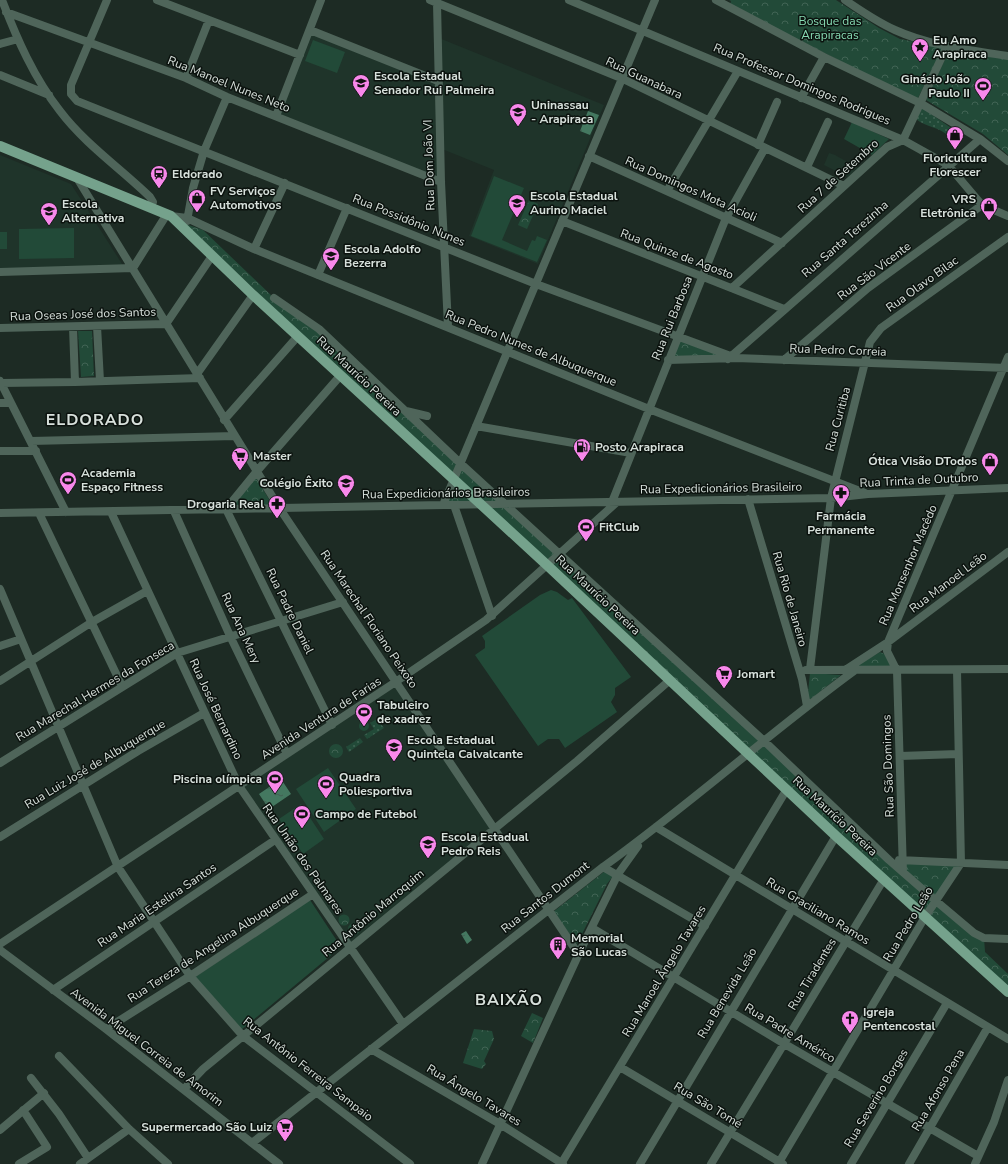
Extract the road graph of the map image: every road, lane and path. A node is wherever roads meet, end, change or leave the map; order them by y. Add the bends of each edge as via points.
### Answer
1 (2, 0) edge
2 (107, 0) edge
3 (322, 0) edge
4 (569, 0) edge
5 (655, 0) edge
6 (716, 0) edge
7 (161, 1) edge
8 (850, 1) edge
9 (434, 2) edge
10 (6, 12) junction
11 (209, 20) junction
12 (310, 30) junction
13 (641, 31) junction
14 (18, 39) junction
15 (90, 42) junction
16 (0, 44) edge
17 (947, 46) junction
18 (300, 56) junction
19 (1008, 56) edge
20 (824, 57) junction
21 (738, 71) junction
22 (0, 75) edge
23 (186, 78) junction
24 (621, 78) junction
25 (438, 81) junction
26 (49, 95) junction
27 (226, 97) junction
28 (801, 98) junction
29 (778, 102) dead end
30 (920, 103) junction
31 (276, 116) junction
32 (707, 122) junction
33 (828, 122) dead end
34 (980, 139) junction
35 (903, 140) junction
36 (0, 146) edge
37 (761, 146) junction
38 (204, 152) junction
39 (589, 156) junction
40 (1008, 160) edge
41 (948, 165) junction
42 (807, 167) junction
43 (77, 178) junction
44 (441, 182) junction
45 (285, 184) junction
46 (844, 186) junction
47 (667, 191) junction
48 (151, 206) junction
49 (982, 206) junction
50 (347, 208) junction
51 (169, 214) junction
52 (1008, 216) edge
53 (187, 218) junction
54 (726, 218) junction
55 (562, 221) junction
56 (185, 229) junction
57 (1008, 237) edge
58 (782, 243) junction
59 (444, 246) junction
60 (254, 249) junction
61 (212, 256) junction
62 (132, 268) junction
63 (0, 272) edge
64 (318, 275) junction
65 (701, 276) junction
66 (536, 284) junction
67 (732, 288) junction
68 (253, 295) junction
69 (274, 298) dead end
70 (784, 309) junction
71 (166, 324) junction
72 (97, 326) junction
73 (448, 326) junction
74 (73, 327) junction
75 (0, 328) edge
76 (298, 336) junction
77 (677, 337) junction
78 (508, 351) junction
79 (1008, 357) edge
80 (731, 358) junction
81 (668, 360) junction
82 (784, 360) junction
83 (866, 363) junction
84 (1006, 368) edge
85 (198, 376) junction
86 (340, 376) junction
87 (100, 381) junction
88 (0, 382) edge
89 (76, 382) junction
90 (11, 402) junction
91 (0, 403) edge
92 (649, 409) junction
93 (405, 411) junction
94 (427, 416) dead end
95 (224, 420) junction
96 (476, 426) junction
97 (235, 436) junction
98 (31, 441) junction
99 (0, 451) edge
100 (36, 451) junction
101 (631, 453) junction
102 (460, 463) junction
103 (257, 471) junction
104 (453, 480) junction
105 (834, 481) junction
106 (1008, 488) edge
107 (952, 491) junction
108 (868, 494) junction
109 (831, 498) junction
110 (748, 499) junction
111 (596, 502) junction
112 (614, 502) junction
113 (505, 503) junction
114 (443, 505) junction
115 (454, 505) junction
116 (481, 505) junction
117 (226, 509) junction
118 (280, 509) junction
119 (174, 511) junction
120 (66, 512) junction
121 (111, 512) junction
122 (0, 513) edge
123 (39, 513) junction
124 (597, 519) junction
125 (1008, 552) edge
126 (560, 554) junction
127 (548, 566) junction
128 (0, 589) edge
129 (147, 591) junction
130 (343, 602) junction
131 (492, 616) junction
132 (92, 622) junction
133 (282, 622) junction
134 (231, 638) junction
135 (21, 639) junction
136 (888, 642) junction
137 (0, 646) edge
138 (177, 653) junction
139 (31, 663) junction
140 (810, 669) junction
141 (1008, 669) edge
142 (957, 670) junction
143 (843, 671) junction
144 (854, 671) junction
145 (897, 671) junction
146 (799, 672) junction
147 (670, 680) junction
148 (0, 681) edge
149 (397, 681) junction
150 (122, 686) junction
151 (807, 706) junction
152 (204, 713) junction
153 (332, 724) junction
154 (59, 726) junction
155 (763, 740) junction
156 (748, 752) junction
157 (288, 754) junction
158 (958, 754) junction
159 (900, 756) junction
160 (0, 763) edge
161 (84, 785) junction
162 (239, 786) junction
163 (787, 789) junction
164 (656, 827) junction
165 (495, 828) junction
166 (646, 836) junction
167 (836, 836) junction
168 (0, 837) edge
169 (275, 840) junction
170 (889, 860) junction
171 (903, 860) junction
172 (961, 863) junction
173 (1008, 865) edge
174 (118, 867) junction
175 (603, 867) junction
176 (903, 872) junction
177 (618, 874) junction
178 (735, 874) junction
179 (884, 878) junction
180 (313, 894) junction
181 (936, 901) junction
182 (792, 909) junction
183 (548, 910) junction
184 (925, 917) junction
185 (153, 922) junction
186 (705, 926) junction
187 (592, 928) junction
188 (1008, 939) edge
189 (845, 942) junction
190 (0, 944) edge
191 (350, 948) junction
192 (0, 950) edge
193 (579, 955) junction
194 (894, 971) junction
195 (190, 976) junction
196 (674, 977) junction
197 (53, 990) junction
198 (1008, 992) edge
199 (947, 1003) junction
200 (730, 1011) junction
201 (403, 1024) junction
202 (988, 1027) junction
203 (106, 1029) junction
204 (243, 1036) junction
205 (1008, 1039) edge
206 (784, 1043) junction
207 (371, 1049) junction
208 (58, 1056) dead end
209 (620, 1067) junction
210 (832, 1072) junction
211 (31, 1078) dead end
212 (1008, 1080) edge
213 (184, 1089) junction
214 (316, 1091) junction
215 (44, 1094) junction
216 (677, 1100) junction
217 (887, 1103) junction
218 (23, 1110) junction
219 (500, 1124) junction
220 (129, 1129) junction
221 (930, 1129) junction
222 (0, 1130) edge
223 (731, 1133) junction
224 (252, 1143) junction
225 (88, 1158) junction
226 (976, 1160) edge
227 (276, 1163) edge
228 (780, 1163) edge
229 (19, 1164) edge
230 (80, 1164) edge
231 (167, 1164) edge
232 (410, 1164) edge
233 (482, 1164) edge
234 (562, 1164) edge
235 (640, 1164) edge
236 (711, 1164) edge
237 (851, 1164) edge
238 (910, 1164) edge

1 - 10 street
2 - 15 street
3 - 12 street
4 - 13 street, Rua Professor Domingos Rodrigues
5 - 13 street
6 - 20 street
7 - 11 street
8 - 17 street via 895,30
9 - 24 street, Rua Guanabara
9 - 25 street, Rua Dom João VI
10 - 14 street
10 - 15 street, Rua Manoel Nunes Neto
11 - 18 street
11 - 23 street
12 - 18 street
12 - 25 street
13 - 21 street, Rua Professor Domingos Rodrigues
13 - 24 street
14 - 16 street
14 - 26 street
15 - 23 street, Rua Manoel Nunes Neto
15 - 38 street, Rua Possidônio Nunes via 71,85 74,99
17 - 19 street
17 - 30 street
18 - 31 street
20 - 28 street
20 - 30 street
21 - 28 street, Rua Professor Domingos Rodrigues
21 - 32 street
22 - 26 street
23 - 27 street, Rua Manoel Nunes Neto
24 - 32 street, Rua Guanabara
24 - 39 street
25 - 44 street, Rua Dom João VI
26 - 48 street via 92,146 150,197 153,202
27 - 31 street, Rua Manoel Nunes Neto
27 - 38 street
28 - 35 street, Rua Professor Domingos Rodrigues
29 - 37 street, Rua Rui Barbosa
30 - 34 street
30 - 35 street
31 - 44 street, Rua Manoel Nunes Neto
32 - 37 street, Rua Guanabara
32 - 47 street
33 - 42 street
34 - 40 street
34 - 41 street, Rua Santa Terezinha
35 - 41 street, Rua Professor Domingos Rodrigues
35 - 46 street, Rua 7 de Setembro via 887,147
36 - 43 main road, Rua Maurício Pereira
37 - 42 street, Rua Guanabara
37 - 54 street, Rua Rui Barbosa
38 - 45 street, Rua Possidônio Nunes
38 - 53 street
39 - 47 street, Rua Domingos Mota Acioli
39 - 55 street
41 - 49 street, Rua Professor Domingos Rodrigues
41 - 70 street, Rua Santa Terezinha
42 - 46 street, Rua Guanabara
43 - 48 main road, Rua Maurício Pereira
43 - 62 street, Rua Marechal Floriano Peixoto
44 - 59 street, Rua Dom João VI
45 - 50 street, Rua Possidônio Nunes
45 - 60 street
46 - 58 street, Rua 7 de Setembro
47 - 54 street, Rua Domingos Mota Acioli
48 - 51 main road, Rua Maurício Pereira
49 - 52 street, Rua Professor Domingos Rodrigues
49 - 82 street, Rua São Vicente via 868,288
50 - 59 street, Rua Possidônio Nunes
50 - 64 street
51 - 53 street, Rua Pedro Nunes de Albuquerque
51 - 56 main road, Rua Maurício Pereira
51 - 62 street
53 - 56 street
53 - 60 street, Rua Pedro Nunes de Albuquerque
54 - 58 street, Rua Domingos Mota Acioli
54 - 65 street, Rua Rui Barbosa
55 - 65 street, Rua Quinze de Agosto
55 - 66 street
56 - 61 main road, Rua Maurício Pereira
57 - 83 street, Rua Olavo Bilac via 881,328 870,342
58 - 67 street, Rua 7 de Setembro
59 - 66 street, Rua Possidônio Nunes
59 - 73 street, Rua Dom João VI
60 - 64 street, Rua Pedro Nunes de Albuquerque
61 - 68 main road, Rua Maurício Pereira
61 - 71 street
62 - 63 street
62 - 71 street, Rua Marechal Floriano Peixoto
64 - 73 street, Rua Pedro Nunes de Albuquerque
65 - 67 street, Rua Quinze de Agosto
65 - 77 street, Rua Rui Barbosa
66 - 77 street, Rua Possidônio Nunes
66 - 78 street
67 - 70 street, Rua Quinze de Agosto
68 - 76 main road, Rua Maurício Pereira
68 - 85 street
69 - 93 street, Rua Maurício Pereira via 319,329
70 - 80 street, Rua Santa Terezinha
71 - 72 street, Rua Oseas José dos Santos
71 - 85 street, Rua Marechal Floriano Peixoto
72 - 74 street, Rua Oseas José dos Santos
72 - 87 street
73 - 78 street, Rua Pedro Nunes de Albuquerque
74 - 75 street, Rua Oseas José dos Santos
74 - 89 street
76 - 86 main road, Rua Maurício Pereira
76 - 95 street
77 - 80 street, Rua Possidônio Nunes
77 - 81 street, Rua Rui Barbosa
78 - 92 street, Rua Pedro Nunes de Albuquerque
78 - 96 street
79 - 84 street, Rua Monsenhor Macêdo
80 - 81 street, Rua Pedro Correia
80 - 82 street, Rua Pedro Correia
81 - 92 street, Rua Rui Barbosa
82 - 83 street, Rua Pedro Correia
83 - 84 street, Rua Pedro Correia
83 - 105 street, Rua Curitiba
84 - 107 street, Rua Monsenhor Macêdo
85 - 87 street
85 - 95 street, Rua Marechal Floriano Peixoto
86 - 103 street
86 - 104 main road, Rua Maurício Pereira
87 - 89 street
88 - 89 street
88 - 90 street
90 - 91 street
90 - 98 street
92 - 101 street, Rua Rui Barbosa
92 - 105 street, Rua Pedro Nunes de Albuquerque
93 - 94 street
93 - 102 street, Rua Maurício Pereira
95 - 97 street, Rua Marechal Floriano Peixoto
96 - 101 street
96 - 102 street
97 - 98 street
97 - 103 street, Rua Marechal Floriano Peixoto
98 - 100 street
99 - 100 street
100 - 120 street
101 - 112 street, Rua Rui Barbosa
102 - 104 street
102 - 113 street, Rua Maurício Pereira
103 - 117 street
103 - 118 street, Rua Marechal Floriano Peixoto
104 - 114 street
104 - 116 main road, Rua Maurício Pereira
105 - 108 street, Rua Pedro Nunes de Albuquerque
105 - 109 street, Rua Curitiba
106 - 107 street, Rua Trinta de Outubro
107 - 108 street, Rua Trinta de Outubro
107 - 136 street, Rua Monsenhor Macêdo
108 - 109 street, Rua Trinta de Outubro
109 - 110 street, Rua Expedicionários Brasileiro
109 - 140 street, Rua Curitiba
110 - 112 street, Rua Expedicionários Brasileiro
110 - 146 street, Rua Rio de Janeiro
111 - 112 street, Rua Expedicionários Brasileiros
111 - 113 street, Rua Expedicionários Brasileiros
111 - 124 street via 599,509
112 - 124 street, Avenida Ventura de Farias
113 - 116 street, Rua Expedicionários Brasileiros
113 - 126 street, Rua Maurício Pereira
114 - 115 street, Rua Expedicionários Brasileiros
114 - 118 street, Rua Expedicionários Brasileiros
115 - 116 street, Rua Expedicionários Brasileiros
115 - 131 street
116 - 127 main road, Rua Maurício Pereira
117 - 118 street, Rua Expedicionários Brasileiros
117 - 119 street, Rua Expedicionários Brasileiros
117 - 133 street, Rua Padre Daniel
118 - 130 street, Rua Marechal Floriano Peixoto
119 - 121 street, Rua Expedicionários Brasileiros
119 - 134 street, Rua Ana Mery
120 - 121 street, Rua Expedicionários Brasileiros
120 - 123 street, Rua Expedicionários Brasileiros
121 - 129 street, Rua José Bernardino
122 - 123 street, Rua Expedicionários Brasileiros
123 - 132 street
124 - 126 street, Avenida Ventura de Farias
125 - 136 street, Rua Manoel Leão
126 - 127 street, Avenida Ventura de Farias
126 - 155 street, Rua Maurício Pereira
127 - 131 street, Avenida Ventura de Farias
127 - 147 main road, Rua Maurício Pereira
128 - 135 street, Rua Antônio Ferreira Sampaio
129 - 132 street
129 - 138 street, Rua José Bernardino
130 - 133 street, Rua Marechal Hermes da Fonseca
130 - 149 street, Rua Marechal Floriano Peixoto
131 - 149 street, Avenida Ventura de Farias
132 - 139 street
132 - 150 street
133 - 134 street, Rua Marechal Hermes da Fonseca
133 - 153 street, Rua Padre Daniel
134 - 138 street, Rua Marechal Hermes da Fonseca
134 - 157 street, Rua Ana Mery
135 - 137 street
135 - 139 street, Rua Antônio Ferreira Sampaio
136 - 143 street, Rua Manoel Leão
136 - 145 street, Rua Monsenhor Macêdo via 888,651
138 - 150 street, Rua Marechal Hermes da Fonseca
138 - 152 street, Rua José Bernardino
139 - 148 street
139 - 154 street, Rua Antônio Ferreira Sampaio
140 - 143 street
140 - 146 street
141 - 142 street
142 - 145 street
142 - 158 street
143 - 144 street
144 - 145 street
144 - 151 street, Rua Santos Dumont
145 - 159 street, Rua São Domingos
146 - 151 street, Rua Rio de Janeiro
147 - 156 main road, Rua Maurício Pereira
147 - 165 street, Rua Antônio Marroquim
149 - 153 street, Avenida Ventura de Farias
149 - 165 street, Rua Marechal Floriano Peixoto
150 - 154 street, Rua Marechal Hermes da Fonseca
151 - 155 street, Rua Santos Dumont
152 - 161 street, Rua Luiz José de Albuquerque
152 - 162 street, Rua José Bernardino
153 - 157 street, Avenida Ventura de Farias
154 - 160 street, Rua Marechal Hermes da Fonseca
154 - 161 street, Rua Antônio Ferreira Sampaio
155 - 156 street, Rua Santos Dumont
155 - 170 street, Rua Maurício Pereira
156 - 163 main road, Rua Maurício Pereira
156 - 164 street, Rua Santos Dumont
157 - 162 street, Avenida Ventura de Farias
158 - 159 street
158 - 172 street
159 - 171 street, Rua São Domingos
161 - 168 street, Rua Luiz José de Albuquerque
161 - 174 street, Rua Antônio Ferreira Sampaio
162 - 169 street, Rua União dos Palmares
162 - 174 street, Avenida Ventura de Farias
163 - 167 main road, Rua Maurício Pereira
163 - 178 street, Rua Manoel Ângelo Tavares
164 - 166 street, Rua Santos Dumont
164 - 178 street, Rua Graciliano Ramos
165 - 183 street, Rua Marechal Floriano Peixoto
165 - 191 street, Rua Antônio Marroquim
166 - 175 street, Rua Santos Dumont
166 - 177 street
167 - 179 main road, Rua Maurício Pereira
167 - 182 street, Rua Benevida Leão
169 - 180 street, Rua União dos Palmares
169 - 185 street, Rua Maria Estelina Santos
170 - 171 street
170 - 176 street, Rua Maurício Pereira
171 - 172 street
171 - 176 street, Rua São Domingos
172 - 173 street
172 - 181 street, Rua Pedro Leão
174 - 185 street, Rua Antônio Ferreira Sampaio
174 - 190 street, Avenida Ventura de Farias
175 - 177 street
175 - 183 street, Rua Santos Dumont
176 - 181 street, Rua Maurício Pereira
177 - 186 street
177 - 187 street
178 - 182 street, Rua Graciliano Ramos
178 - 186 street, Rua Manoel Ângelo Tavares
179 - 184 main road, Rua Maurício Pereira
179 - 189 street, Rua Tiradentes
180 - 191 street, Rua União dos Palmares
180 - 195 street, Rua Tereza de Angelina Albuquerque
181 - 184 street, Rua Pedro Leão
181 - 188 street, Rua Maurício Pereira via 974,933 984,938
182 - 189 street, Rua Graciliano Ramos
182 - 200 street, Rua Benevida Leão
183 - 193 street, Rua Marechal Floriano Peixoto
183 - 201 street, Rua Santos Dumont
184 - 194 street, Rua Pedro Leão
184 - 198 main road, Rua Maurício Pereira
185 - 195 street, Rua Antônio Ferreira Sampaio
185 - 197 street, Rua Maria Estelina Santos
186 - 196 street, Rua Manoel Ângelo Tavares
187 - 193 street
187 - 196 street, Rua Padre Américo
189 - 194 street, Rua Graciliano Ramos
189 - 206 street, Rua Tiradentes
191 - 201 street, Rua União dos Palmares
191 - 204 street, Rua Antônio Marroquim
192 - 197 street, Avenida Miguel Correia de Amorim
193 - 219 street
194 - 199 street, Rua Graciliano Ramos
194 - 210 street, Rua Pedro Leão
195 - 203 street, Rua Tereza de Angelina Albuquerque
195 - 204 street, Rua Antônio Ferreira Sampaio
196 - 200 street, Rua Padre Américo
196 - 209 street, Rua Manoel Ângelo Tavares
197 - 203 street, Avenida Miguel Correia de Amorim
199 - 202 street, Rua Graciliano Ramos
199 - 217 street, Rua Severino Borges
200 - 206 street, Rua Padre Américo
200 - 216 street, Rua Benevida Leão
201 - 207 street, Rua Santos Dumont
202 - 205 street, Rua Graciliano Ramos
202 - 221 street, Rua Afonso Pena
203 - 213 street, Avenida Miguel Correia de Amorim
204 - 213 street, Rua Antônio Marroquim via 203,1069
204 - 214 street, Rua Antônio Ferreira Sampaio
206 - 210 street, Rua Padre Américo
206 - 223 street, Rua Tiradentes
207 - 214 street, Rua Santos Dumont
207 - 219 street, Rua Ângelo Tavares
208 - 220 street
209 - 216 street, Rua São Tomé
209 - 234 street, Rua Manoel Ângelo Tavares
210 - 217 street, Rua Padre Américo
210 - 228 street, Rua Pedro Leão
211 - 215 street
212 - 226 street via 994,1122
213 - 224 street, Avenida Miguel Correia de Amorim
214 - 224 street, Rua Santos Dumont
214 - 232 street, Rua Antônio Ferreira Sampaio
215 - 218 street
215 - 225 street
216 - 223 street, Rua São Tomé
216 - 235 street, Rua Benevida Leão
217 - 221 street, Rua Padre Américo
217 - 237 street, Rua Severino Borges
218 - 222 street
218 - 229 street via 47,1147
219 - 233 street
219 - 234 street, Rua Ângelo Tavares
220 - 225 street
220 - 231 street
221 - 226 street, Rua Padre Américo
221 - 238 street, Rua Afonso Pena
223 - 228 street, Rua São Tomé
223 - 236 street, Rua Tiradentes
224 - 227 street, Avenida Miguel Correia de Amorim
225 - 230 street

